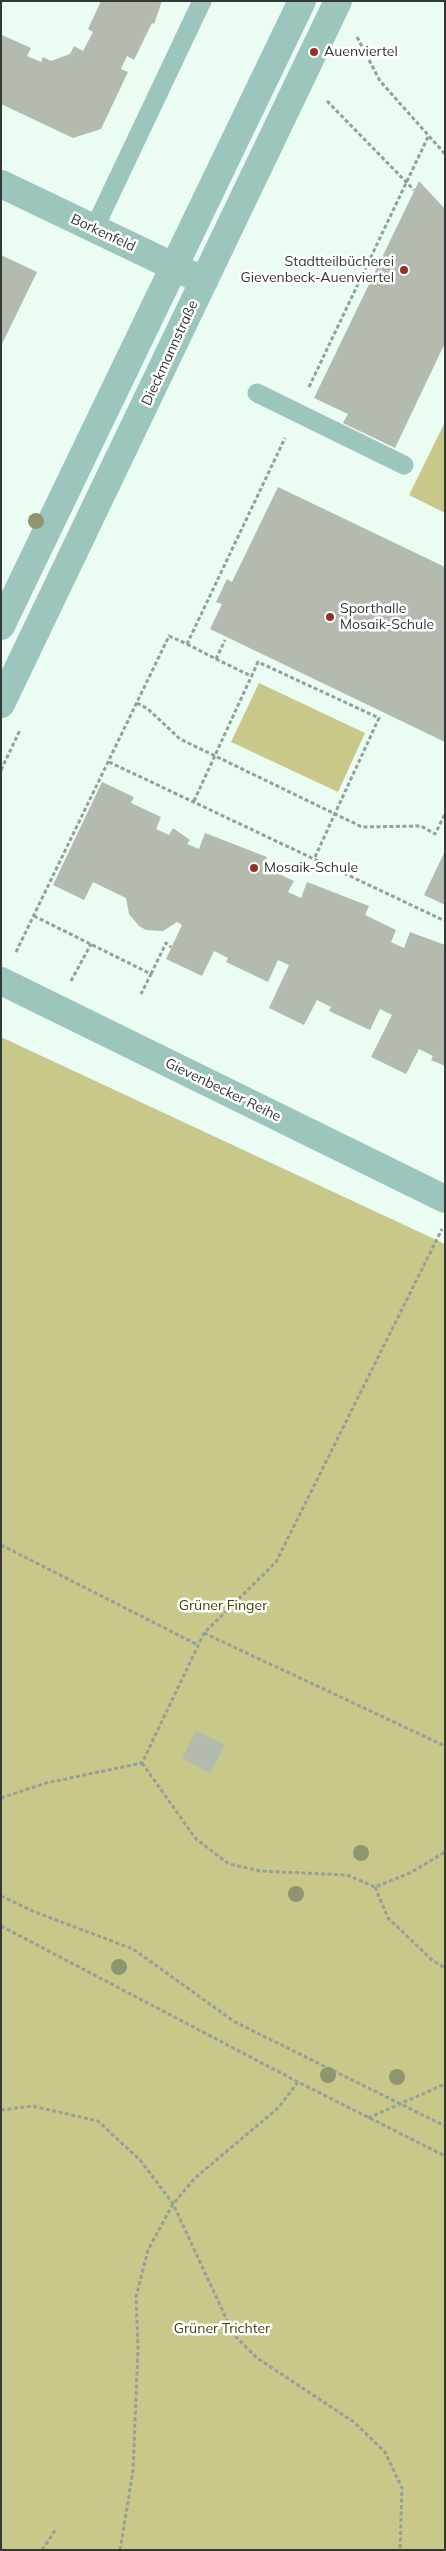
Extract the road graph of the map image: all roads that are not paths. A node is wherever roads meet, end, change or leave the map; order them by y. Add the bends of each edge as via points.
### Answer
1 (202, 1) edge
2 (302, 1) edge
3 (338, 1) edge
4 (1, 184) edge
5 (94, 229) junction
6 (175, 267) junction
7 (204, 281) junction
8 (257, 393) dead end
9 (404, 465) dead end
10 (1, 626) edge
11 (1, 704) edge
12 (2, 981) edge
13 (445, 1199) edge

1 - 5 lane
2 - 6 street
3 - 7 street, Dieckmannstraße
4 - 5 street, Borkenfeld
5 - 6 street, Borkenfeld
6 - 7 street, Borkenfeld
6 - 10 street
7 - 11 street, Dieckmannstraße
8 - 9 lane
12 - 13 street, Gievenbecker Reihe

